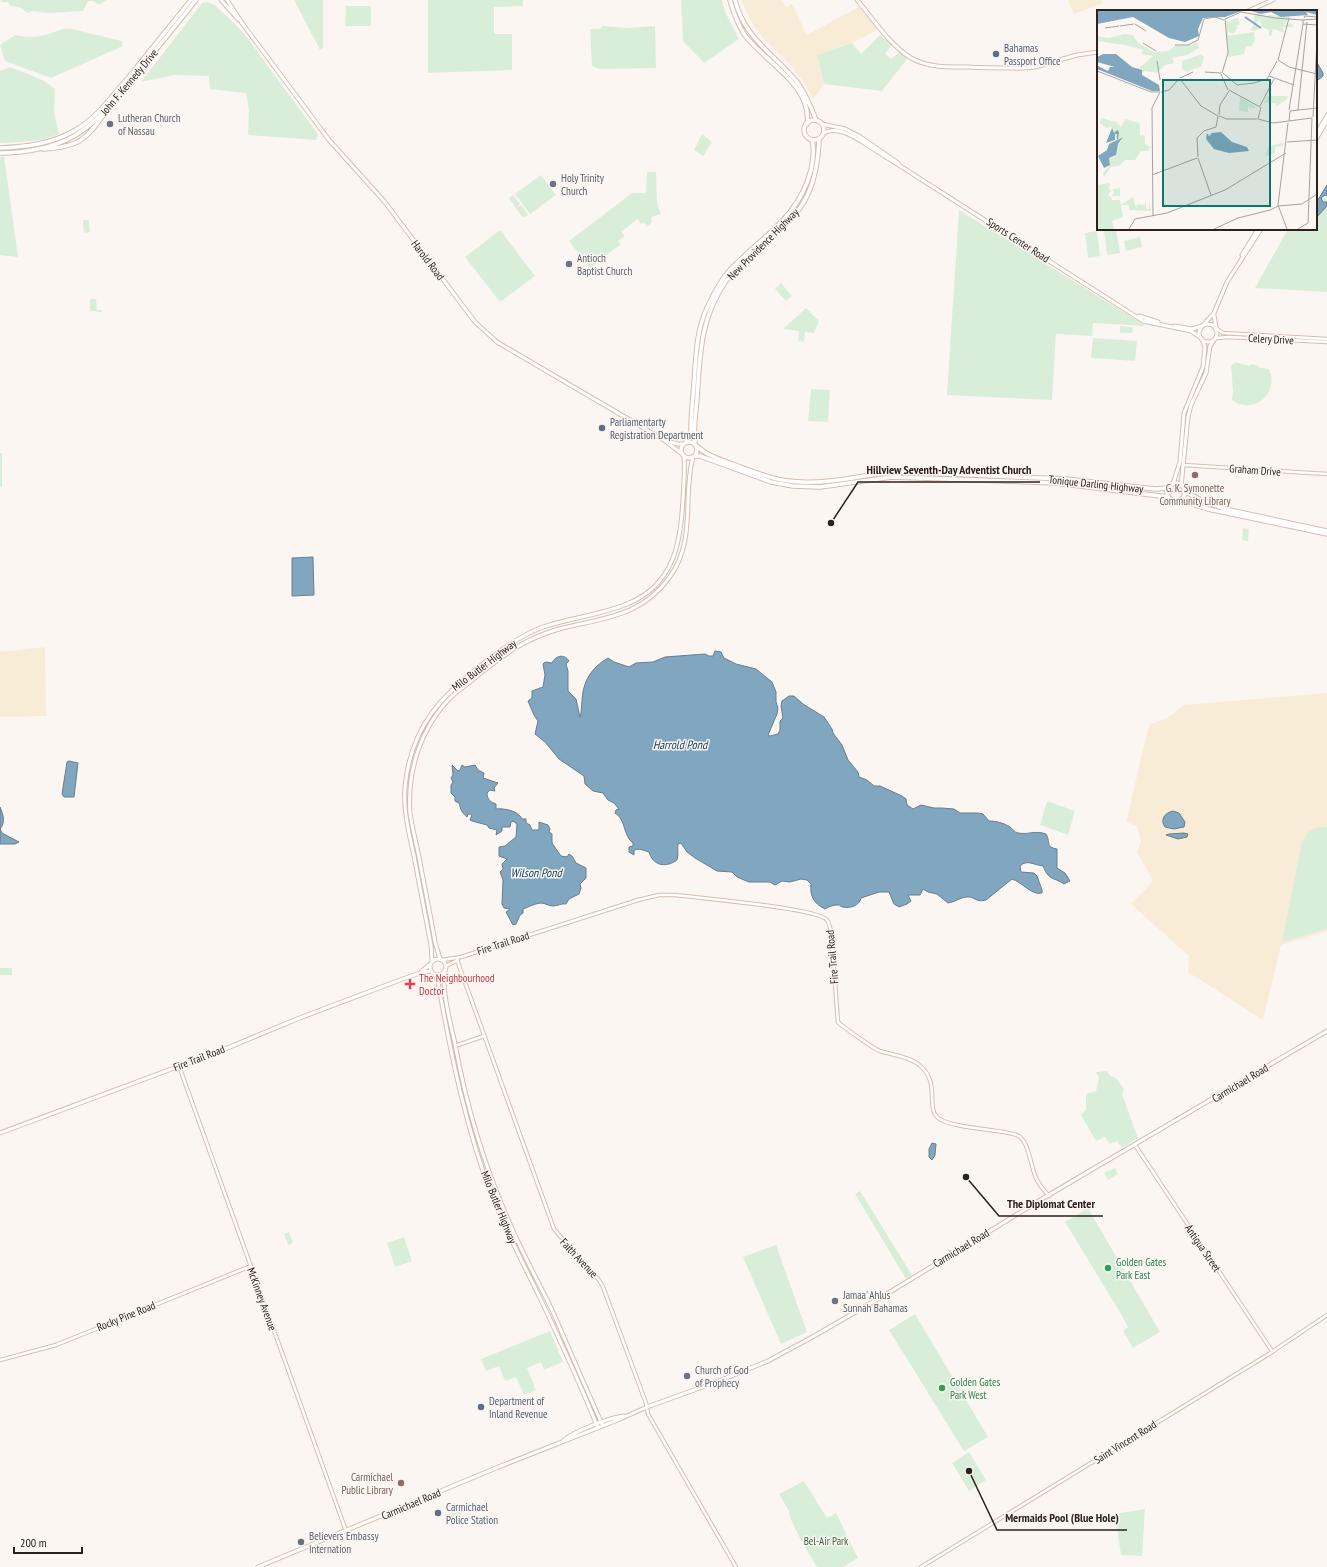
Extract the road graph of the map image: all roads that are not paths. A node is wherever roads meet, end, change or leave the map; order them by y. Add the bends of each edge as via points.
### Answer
1 (191, 0) edge
2 (196, 0) edge
3 (220, 0) edge
4 (227, 0) edge
5 (730, 0) edge
6 (735, 0) edge
7 (857, 0) edge
8 (1273, 0) edge
9 (1250, 10) edge
10 (242, 23) junction
11 (1097, 52) edge
12 (107, 109) junction
13 (1327, 116) edge
14 (816, 120) junction
15 (1327, 121) edge
16 (807, 124) junction
17 (822, 124) junction
18 (1317, 132) edge
19 (824, 133) junction
20 (1317, 138) edge
21 (819, 139) junction
22 (812, 140) junction
23 (0, 148) edge
24 (34, 149) junction
25 (0, 153) edge
26 (900, 164) junction
27 (1258, 230) edge
28 (1214, 313) junction
29 (1137, 316) junction
30 (1203, 326) junction
31 (1216, 329) junction
32 (1201, 339) junction
33 (1215, 339) junction
34 (1327, 340) edge
35 (664, 440) junction
36 (685, 443) junction
37 (696, 445) junction
38 (681, 453) junction
39 (684, 456) junction
40 (694, 456) junction
41 (1183, 465) junction
42 (1327, 474) edge
43 (1173, 484) junction
44 (1182, 486) junction
45 (1168, 488) junction
46 (1184, 491) junction
47 (1168, 497) junction
48 (1180, 500) junction
49 (1327, 531) edge
50 (1327, 535) edge
51 (461, 957) junction
52 (441, 959) junction
53 (457, 960) junction
54 (432, 961) junction
55 (429, 965) junction
56 (446, 966) junction
57 (430, 971) junction
58 (420, 973) junction
59 (444, 973) junction
60 (435, 975) junction
61 (1327, 1031) edge
62 (484, 1036) junction
63 (455, 1046) junction
64 (178, 1066) junction
65 (0, 1133) edge
66 (1135, 1145) junction
67 (1049, 1196) junction
68 (251, 1266) junction
69 (1327, 1315) edge
70 (1272, 1351) junction
71 (0, 1360) edge
72 (647, 1407) junction
73 (603, 1424) junction
74 (597, 1426) junction
75 (346, 1531) junction
76 (258, 1567) edge
77 (736, 1567) edge
78 (921, 1567) edge

1 - 23 highway, John F. Kennedy Drive via 104,107 87,123 73,132 46,142
2 - 12 highway, John F. Kennedy Drive
3 - 10 main road, Harold Road
4 - 10 main road, Harold Road
5 - 16 highway via 744,33 797,89 805,106
6 - 14 highway via 749,31 797,83
7 - 11 main road via 894,44 911,58 926,64 944,67 1023,68
8 - 9 main road
10 - 35 main road, Harold Road via 329,140 384,201 475,322 497,342
12 - 24 highway, John F. Kennedy Drive via 74,136 56,144
12 - 24 highway via 91,133 77,143 64,147
13 - 18 main road
14 - 16 highway
14 - 17 highway
15 - 20 main road
16 - 22 highway via 805,134
17 - 19 highway
17 - 26 main road, Sports Center Road via 845,129 859,136
19 - 21 highway
19 - 26 main road, Sports Center Road via 834,130 852,135
21 - 22 highway
21 - 37 highway, New Providence Highway via 816,172 812,186 799,209 781,230 743,262 716,297 708,314 700,347
22 - 36 highway, New Providence Highway via 814,145 810,175 795,207 731,269 707,307 697,343 691,428
24 - 25 highway, John F. Kennedy Drive
26 - 29 main road, Sports Center Road
27 - 28 main road via 1225,285
28 - 30 main road
28 - 31 main road
29 - 30 main road, Sports Center Road via 1188,328
29 - 32 main road, Sports Center Road via 1147,322 1191,331
30 - 31 main road via 1210,324
30 - 32 main road via 1199,331
31 - 33 main road
31 - 34 street, Celery Drive via 1223,333
32 - 33 main road via 1207,342
32 - 43 main road via 1205,347 1203,366 1184,413 1180,464
33 - 34 street, Celery Drive via 1223,336
33 - 41 main road via 1210,346 1206,373 1188,415
35 - 36 main road, Harold Road
35 - 38 main road, Harold Road
36 - 37 highway via 691,442
36 - 38 highway
37 - 40 highway via 697,452
37 - 45 highway, Tonique Darling Highway via 706,454 765,476 799,482 900,472 1058,479 1154,490
38 - 39 highway
39 - 40 highway
39 - 54 main road, Milo Butler Highway via 683,512 679,541 671,564 656,584 640,598 626,604 542,627 518,638 455,686 435,707 422,727 409,763 405,799 432,945
40 - 47 highway, Tonique Darling Highway via 771,482 792,486 820,487 892,476 1056,483
40 - 52 main road, Milo Butler Highway via 683,546 672,573 656,593 625,613 543,634 516,646 451,697 423,736 412,772 410,811 435,942
41 - 42 street, Graham Drive
41 - 44 main road
43 - 44 highway
43 - 45 highway
44 - 46 highway
45 - 47 highway
46 - 48 highway via 1184,496
46 - 49 highway via 1225,509
47 - 48 highway via 1173,501
48 - 50 highway via 1208,509
51 - 52 street, Fire Trail Road
51 - 53 street, Fire Trail Road
51 - 67 street, Fire Trail Road via 659,895 800,910 823,917 831,931 838,1022 874,1048 919,1065 930,1080 934,1111 939,1118 965,1127 988,1129 1020,1137 1025,1143 1037,1178
52 - 54 main road via 436,958
52 - 56 main road
53 - 56 street, Fire Trail Road
53 - 62 street, Faith Avenue
54 - 55 main road
55 - 57 main road
55 - 58 main road, Fire Trail Road
56 - 59 main road
57 - 58 main road, Fire Trail Road
57 - 60 main road
58 - 64 main road, Fire Trail Road
59 - 60 main road
59 - 63 main road, Milo Butler Highway
60 - 74 main road, Milo Butler Highway via 459,1087 486,1178 505,1228 544,1306
61 - 66 main road, Carmichael Road
62 - 63 street
62 - 72 street, Faith Avenue via 553,1227 603,1287
63 - 73 main road, Milo Butler Highway via 473,1122 497,1194
64 - 65 main road, Fire Trail Road
64 - 68 street, McKinney Avenue
66 - 67 main road, Carmichael Road
66 - 70 street, Antigua Street
67 - 72 main road, Carmichael Road via 878,1299 768,1361
68 - 71 street, Rocky Pine Road via 56,1345
68 - 75 street, McKinney Avenue
69 - 70 street, Saint Vincent Road
70 - 78 street, Saint Vincent Road
72 - 73 main road, Carmichael Road
72 - 77 street, Faith Avenue via 648,1414
73 - 74 main road, Carmichael Road
74 - 75 main road, Carmichael Road
75 - 76 main road, Carmichael Road

